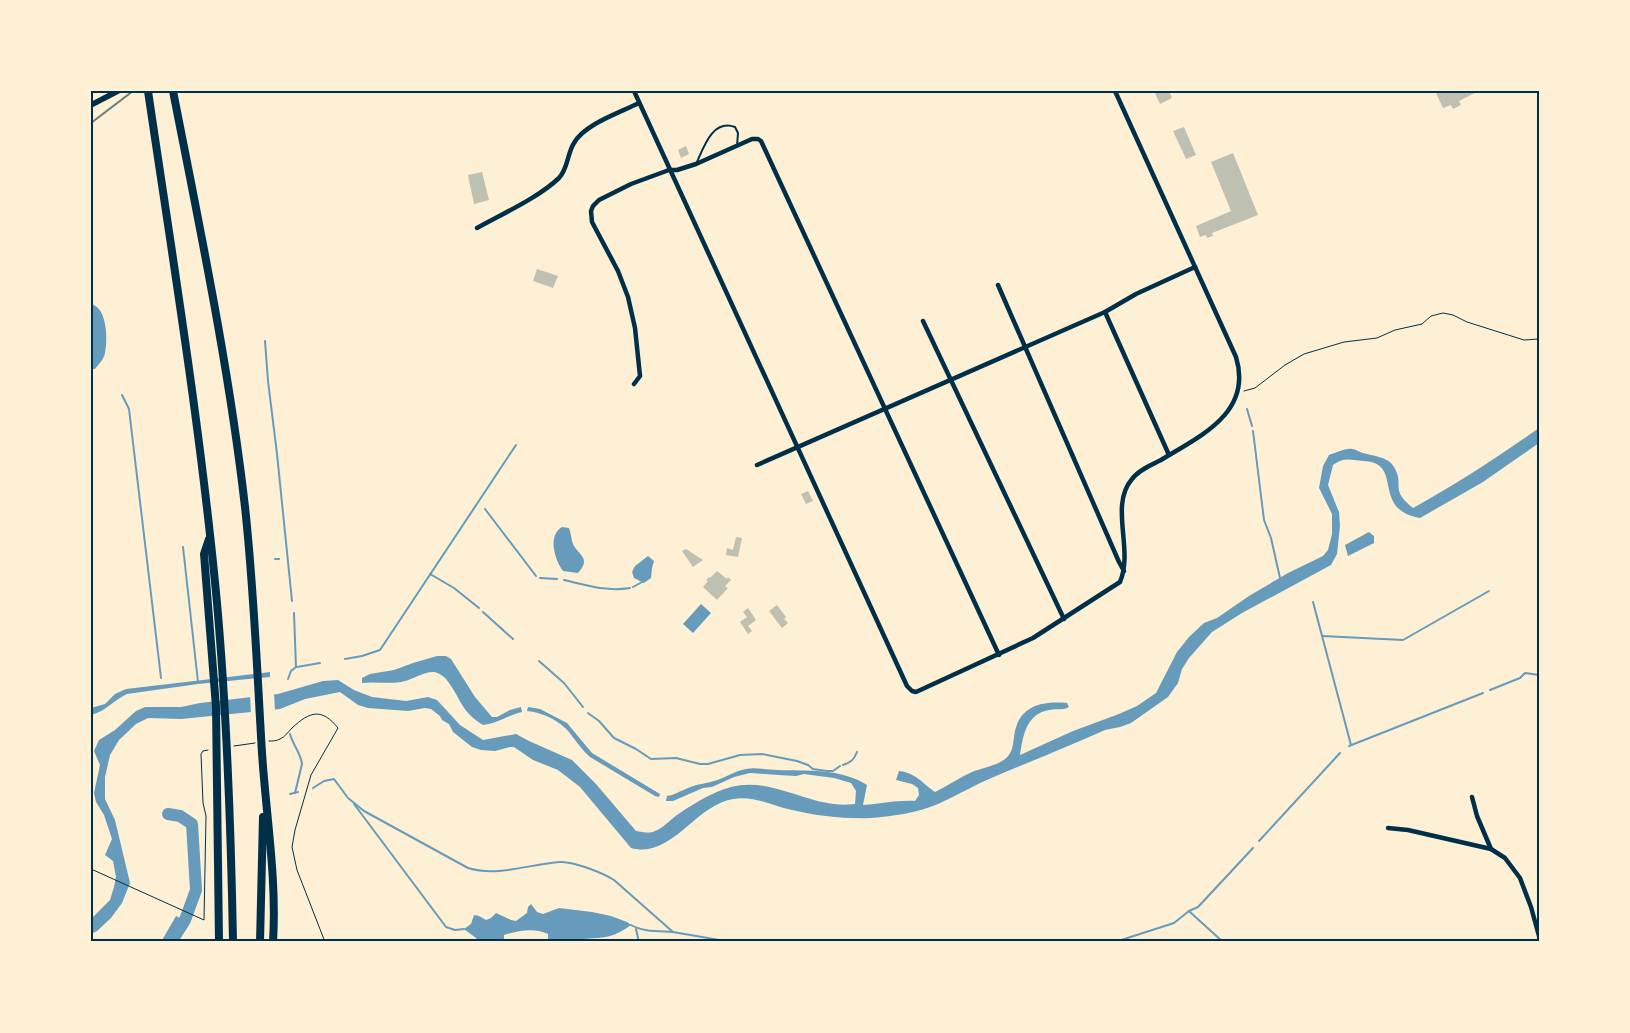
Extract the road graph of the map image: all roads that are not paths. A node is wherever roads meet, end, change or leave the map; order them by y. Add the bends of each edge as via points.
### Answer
1 (118, 91) edge
2 (148, 91) edge
3 (173, 91) edge
4 (634, 91) edge
5 (1115, 91) edge
6 (639, 103) junction
7 (91, 105) edge
8 (737, 146) junction
9 (696, 164) junction
10 (669, 170) junction
11 (477, 228) dead end
12 (1195, 267) junction
13 (998, 285) dead end
14 (1106, 312) junction
15 (923, 321) dead end
16 (1026, 347) junction
17 (953, 381) junction
18 (634, 384) dead end
19 (885, 408) junction
20 (796, 447) junction
21 (1168, 455) junction
22 (757, 466) dead end
23 (210, 535) junction
24 (1124, 570) junction
25 (1064, 619) junction
26 (999, 655) junction
27 (262, 753) junction
28 (1472, 797) dead end
29 (1388, 828) dead end
30 (1491, 849) junction
31 (1539, 936) edge
32 (219, 942) edge
33 (233, 942) edge
34 (260, 942) edge
35 (273, 942) edge

1 - 7 main road
2 - 23 highway
3 - 27 highway via 228,385 245,508
4 - 6 street
5 - 12 street
6 - 10 street
6 - 11 street via 579,135 559,177
8 - 9 street
8 - 9 lane via 735,127 721,126 711,134
8 - 19 street via 755,138 761,141
9 - 10 street
10 - 18 street via 603,197 591,211 592,222 618,271 632,313 640,376
10 - 20 street
12 - 14 street via 1136,294
12 - 21 street via 1236,357 1240,372 1238,393 1221,420
13 - 16 street
14 - 16 street
14 - 21 street
15 - 17 street
16 - 17 street
16 - 24 street
17 - 19 street
17 - 25 street
19 - 20 street
19 - 26 street
20 - 22 street
20 - 26 street via 907,686 912,691 920,691
21 - 24 street via 1135,476 1124,491
23 - 32 highway via 204,554 218,758
23 - 33 highway via 228,758
24 - 25 street via 1120,582
25 - 26 street
27 - 34 highway
27 - 35 highway via 274,900
28 - 30 street
29 - 30 street
30 - 31 street via 1505,858 1520,878

